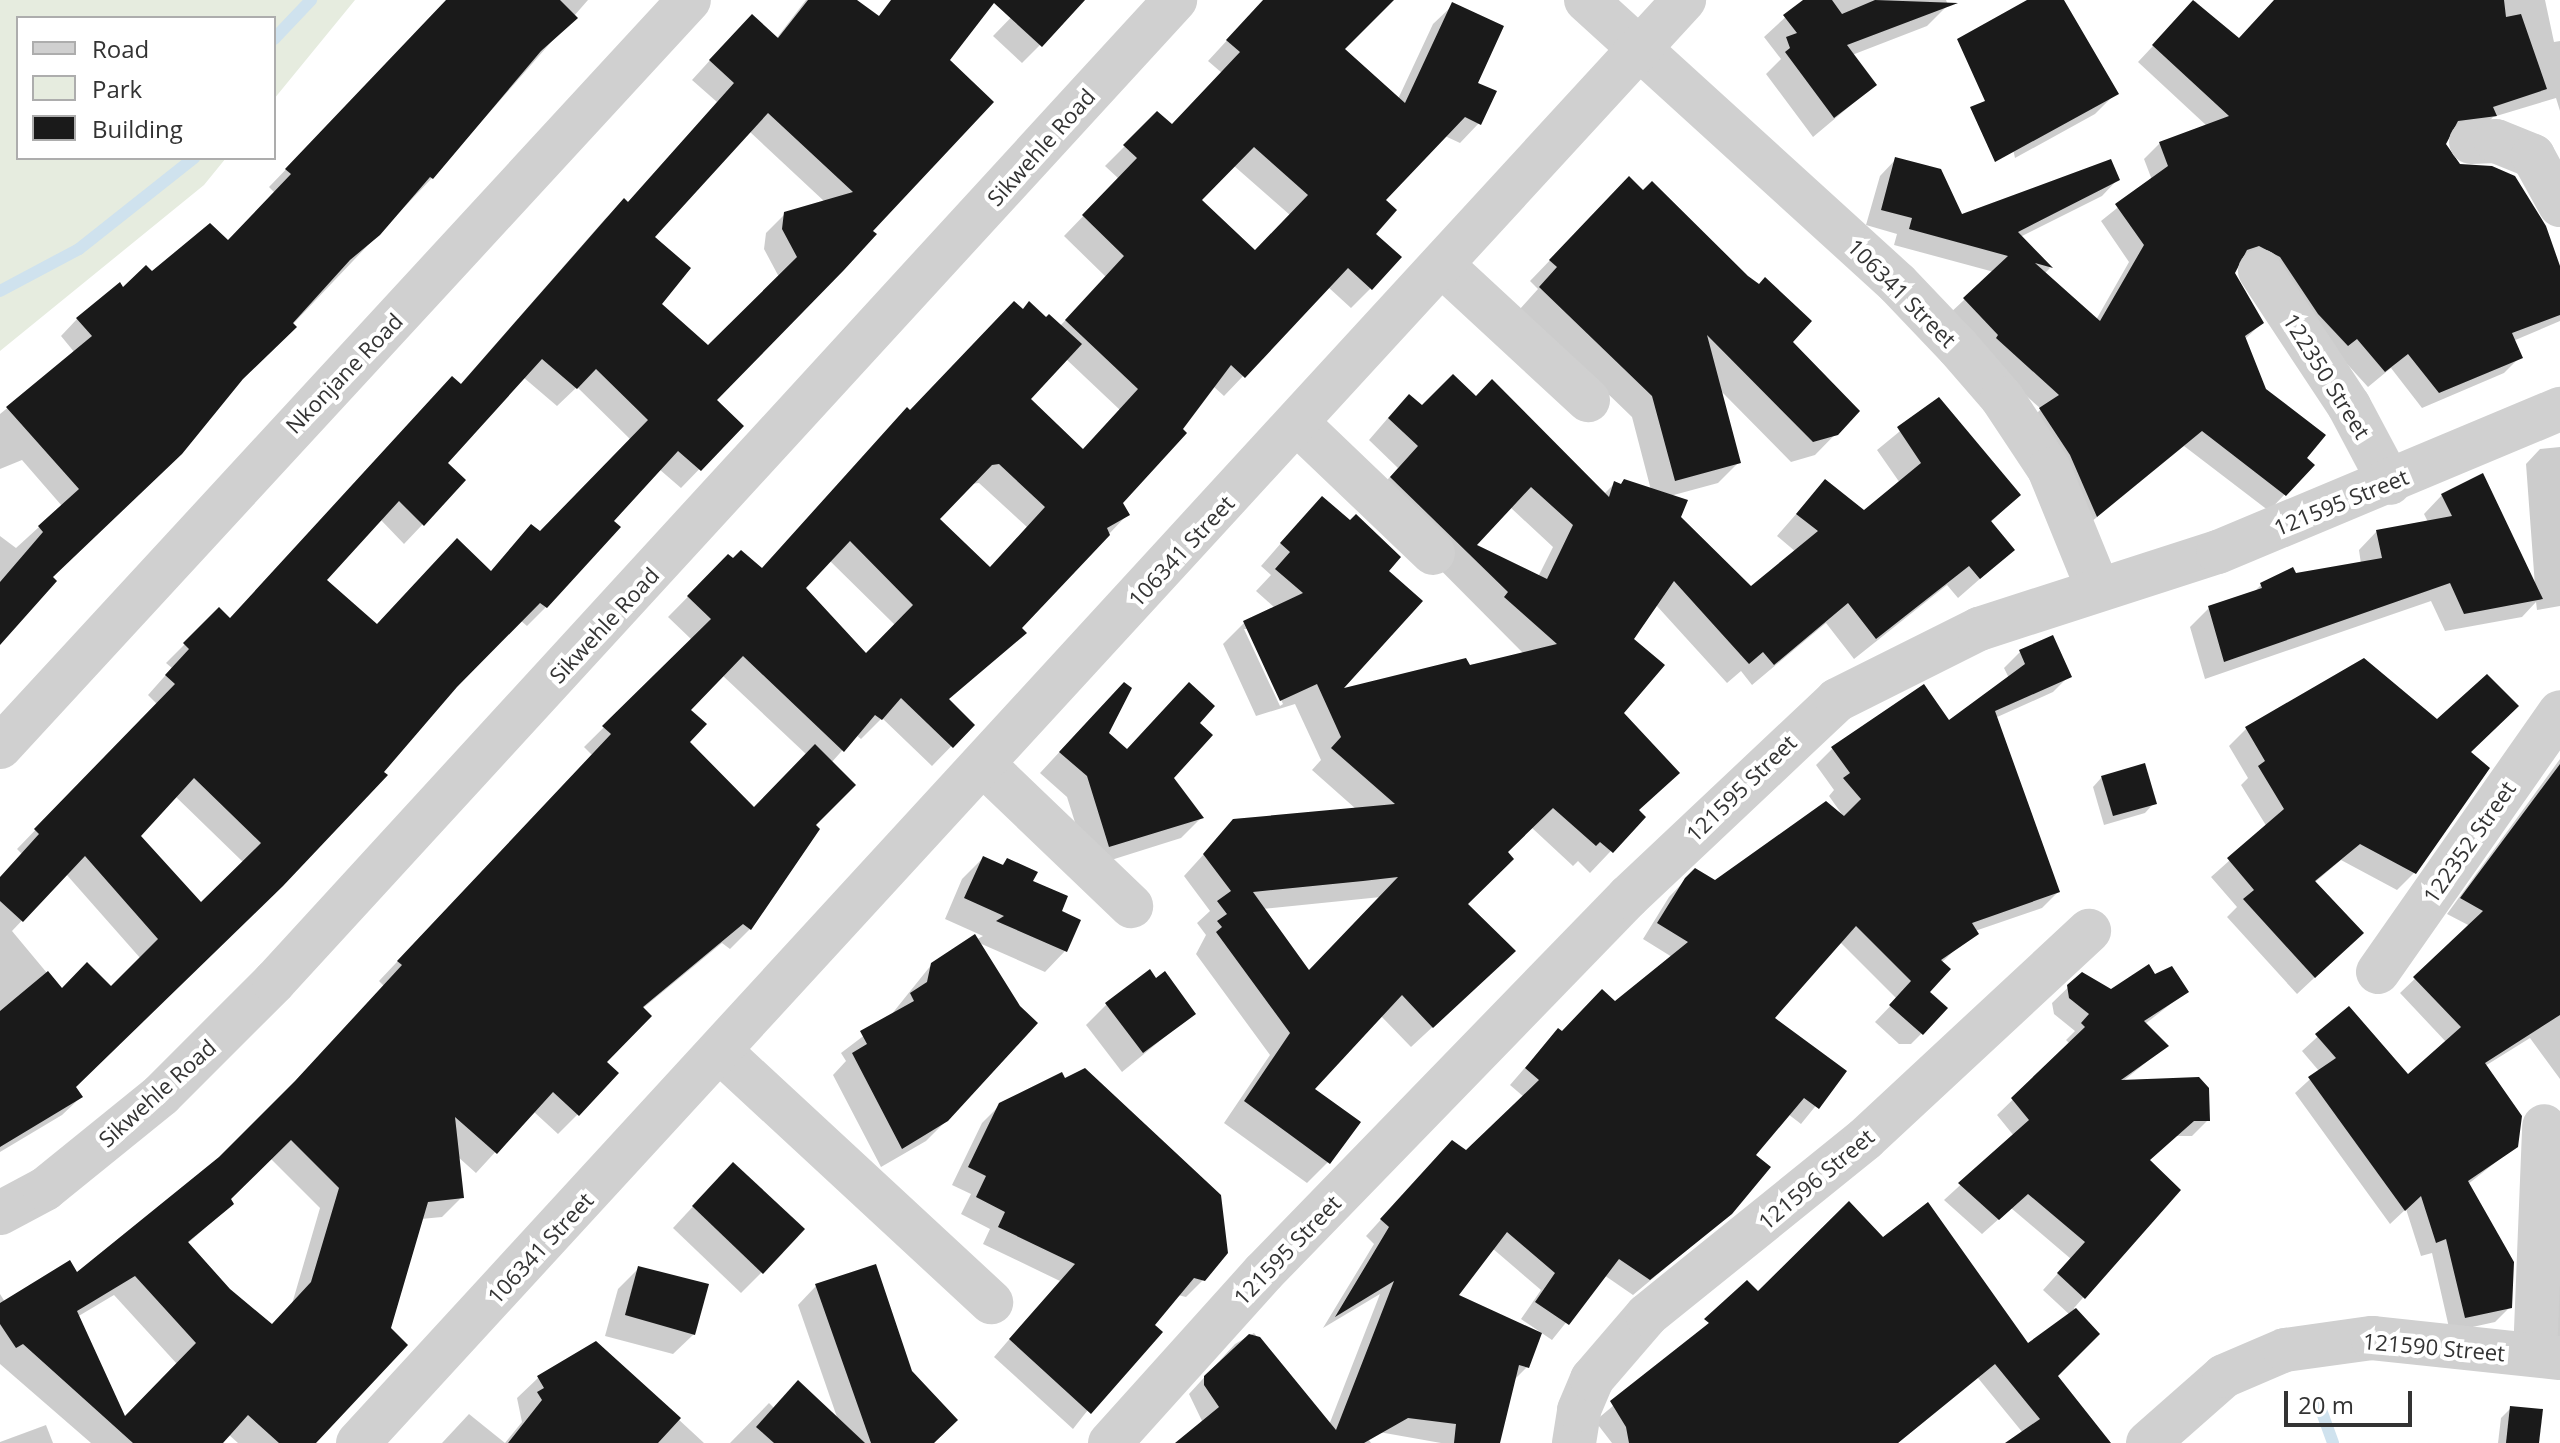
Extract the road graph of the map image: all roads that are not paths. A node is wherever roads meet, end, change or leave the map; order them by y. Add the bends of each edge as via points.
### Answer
1 (689, 0) edge
2 (1175, 0) edge
3 (1586, 0) edge
4 (1684, 0) edge
5 (1639, 49) junction
6 (2471, 142) dead end
7 (2560, 205) edge
8 (1442, 265) junction
9 (2260, 271) dead end
10 (1588, 400) dead end
11 (2560, 409) edge
12 (1297, 423) junction
13 (2390, 483) junction
14 (1433, 553) dead end
15 (2098, 589) junction
16 (2560, 712) edge
17 (0, 747) edge
18 (984, 765) junction
19 (1131, 906) dead end
20 (2089, 931) dead end
21 (2378, 972) dead end
22 (722, 1053) junction
23 (2544, 1126) dead end
24 (0, 1213) edge
25 (991, 1302) dead end
26 (2548, 1357) edge
27 (358, 1443) edge
28 (1110, 1443) edge
29 (1574, 1443) edge
30 (2148, 1443) edge

1 - 17 street, Nkonjane Road
2 - 24 street, Sikwehle Road via 274,982 161,1095 45,1189
3 - 5 street, 106341 Street
4 - 5 street, 106341 Street
5 - 8 street, 106341 Street
5 - 15 street, 106341 Street via 1897,283 1993,388 2049,469
6 - 7 street via 2496,141 2533,156
8 - 10 street
8 - 12 street, 106341 Street
9 - 13 street, 122350 Street via 2349,406
11 - 13 street, 121595 Street
12 - 14 street
12 - 18 street, 106341 Street
13 - 15 street, 121595 Street via 2218,552
15 - 28 street, 121595 Street via 1979,629 1892,669 1837,700 1788,742 1628,897 1264,1272
16 - 21 street, 122352 Street
18 - 19 street
18 - 22 street, 106341 Street
20 - 29 street, 121596 Street via 1865,1139 1647,1315 1592,1379 1579,1410
22 - 25 street
22 - 27 street, 106341 Street
23 - 26 street
26 - 30 street, 121590 Street via 2372,1338 2285,1350 2224,1376

